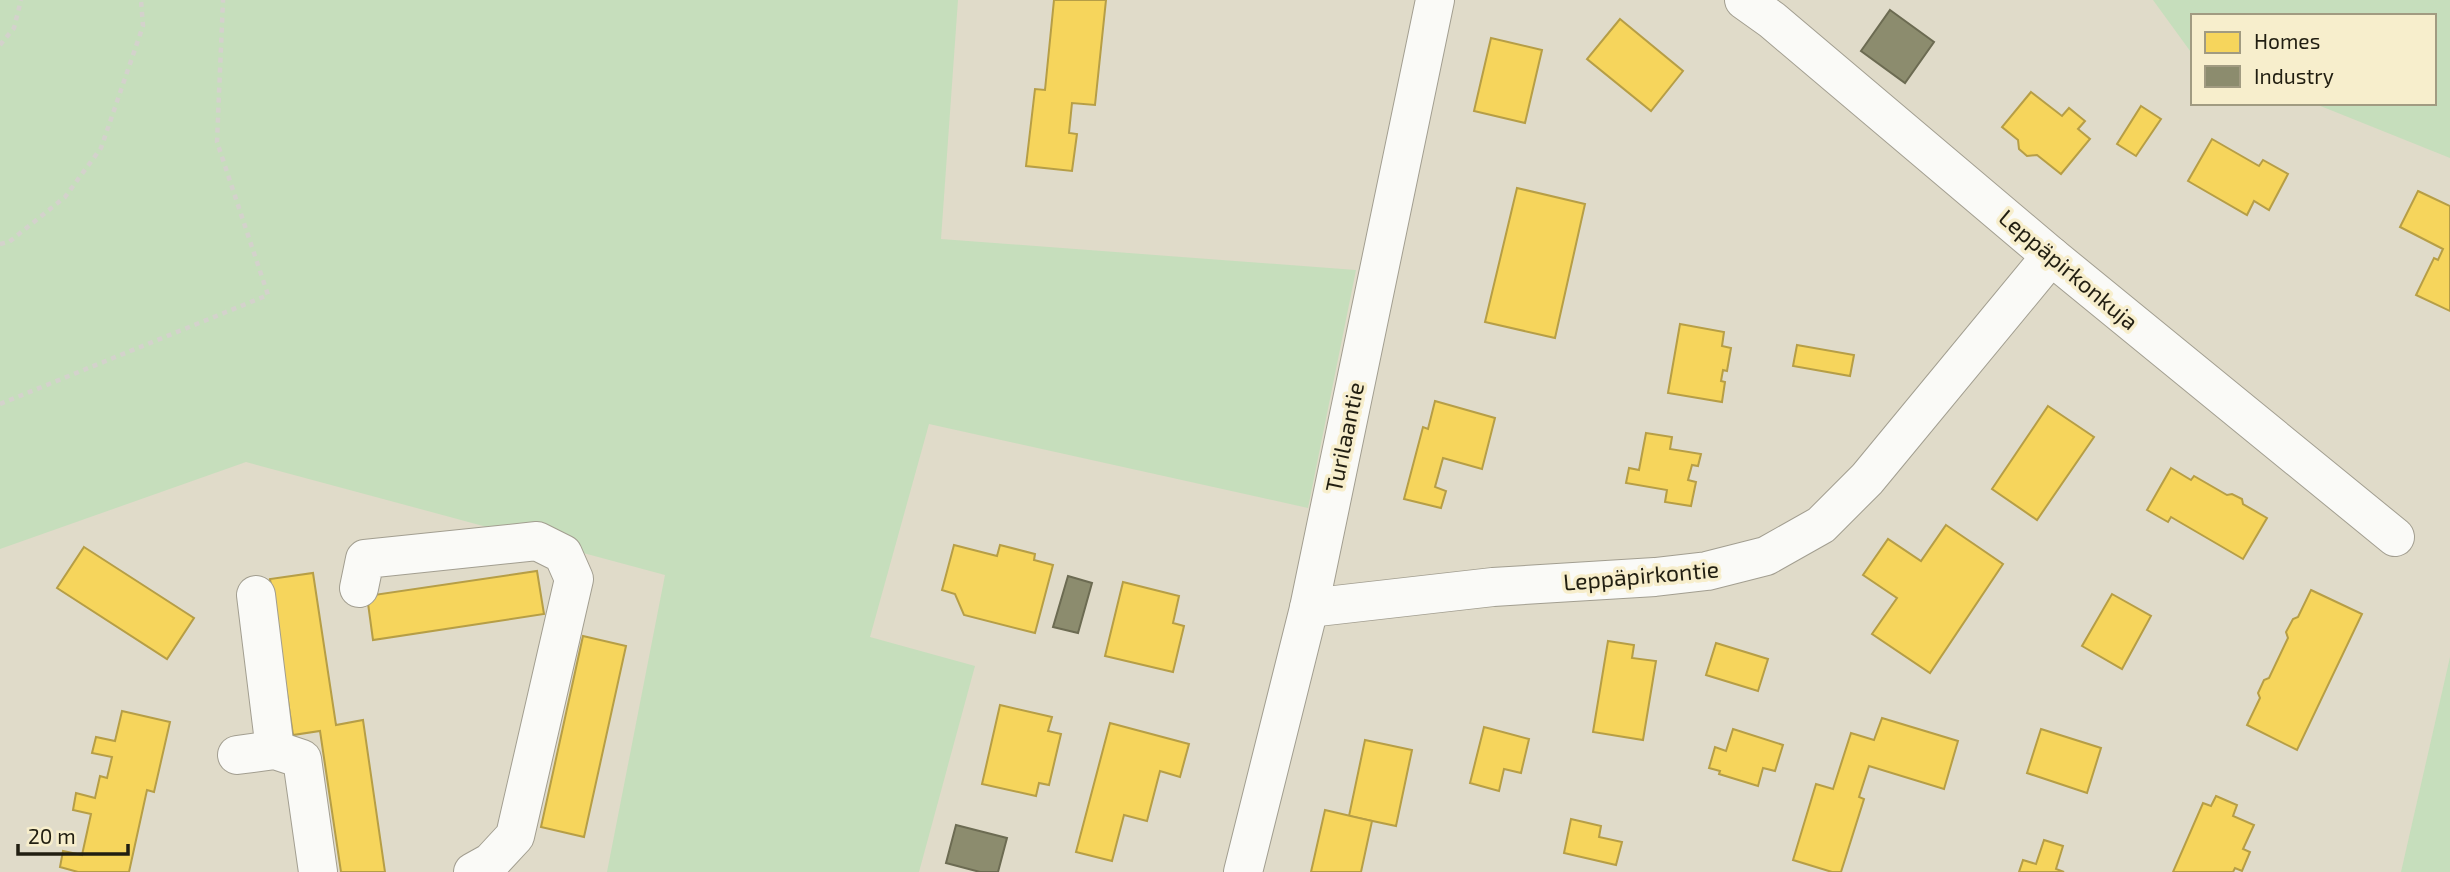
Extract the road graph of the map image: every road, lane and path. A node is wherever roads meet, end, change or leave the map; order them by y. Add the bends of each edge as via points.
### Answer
1 (21, 0) edge
2 (141, 0) edge
3 (223, 0) edge
4 (1435, 0) edge
5 (1744, 0) edge
6 (0, 45) edge
7 (0, 244) edge
8 (2051, 256) junction
9 (0, 404) edge
10 (2395, 537) dead end
11 (359, 588) dead end
12 (256, 595) dead end
13 (1308, 608) junction
14 (275, 750) junction
15 (237, 755) dead end
16 (318, 872) edge
17 (473, 872) edge
18 (1243, 872) edge

1 - 6 path via 14,28
2 - 7 path via 143,26 101,148 65,197 9,242
3 - 9 path via 217,142 268,295
4 - 13 street, Turilaantie
5 - 8 street, Leppäpirkonkuja
8 - 10 street, Leppäpirkonkuja
8 - 13 street, Leppäpirkontie via 1867,478 1821,526 1766,556 1707,571 1656,577 1493,587
11 - 17 street via 365,559 537,541 563,554 574,579 515,836 491,862
12 - 14 street
13 - 18 street, Turilaantie
14 - 15 street
14 - 16 street via 302,759

